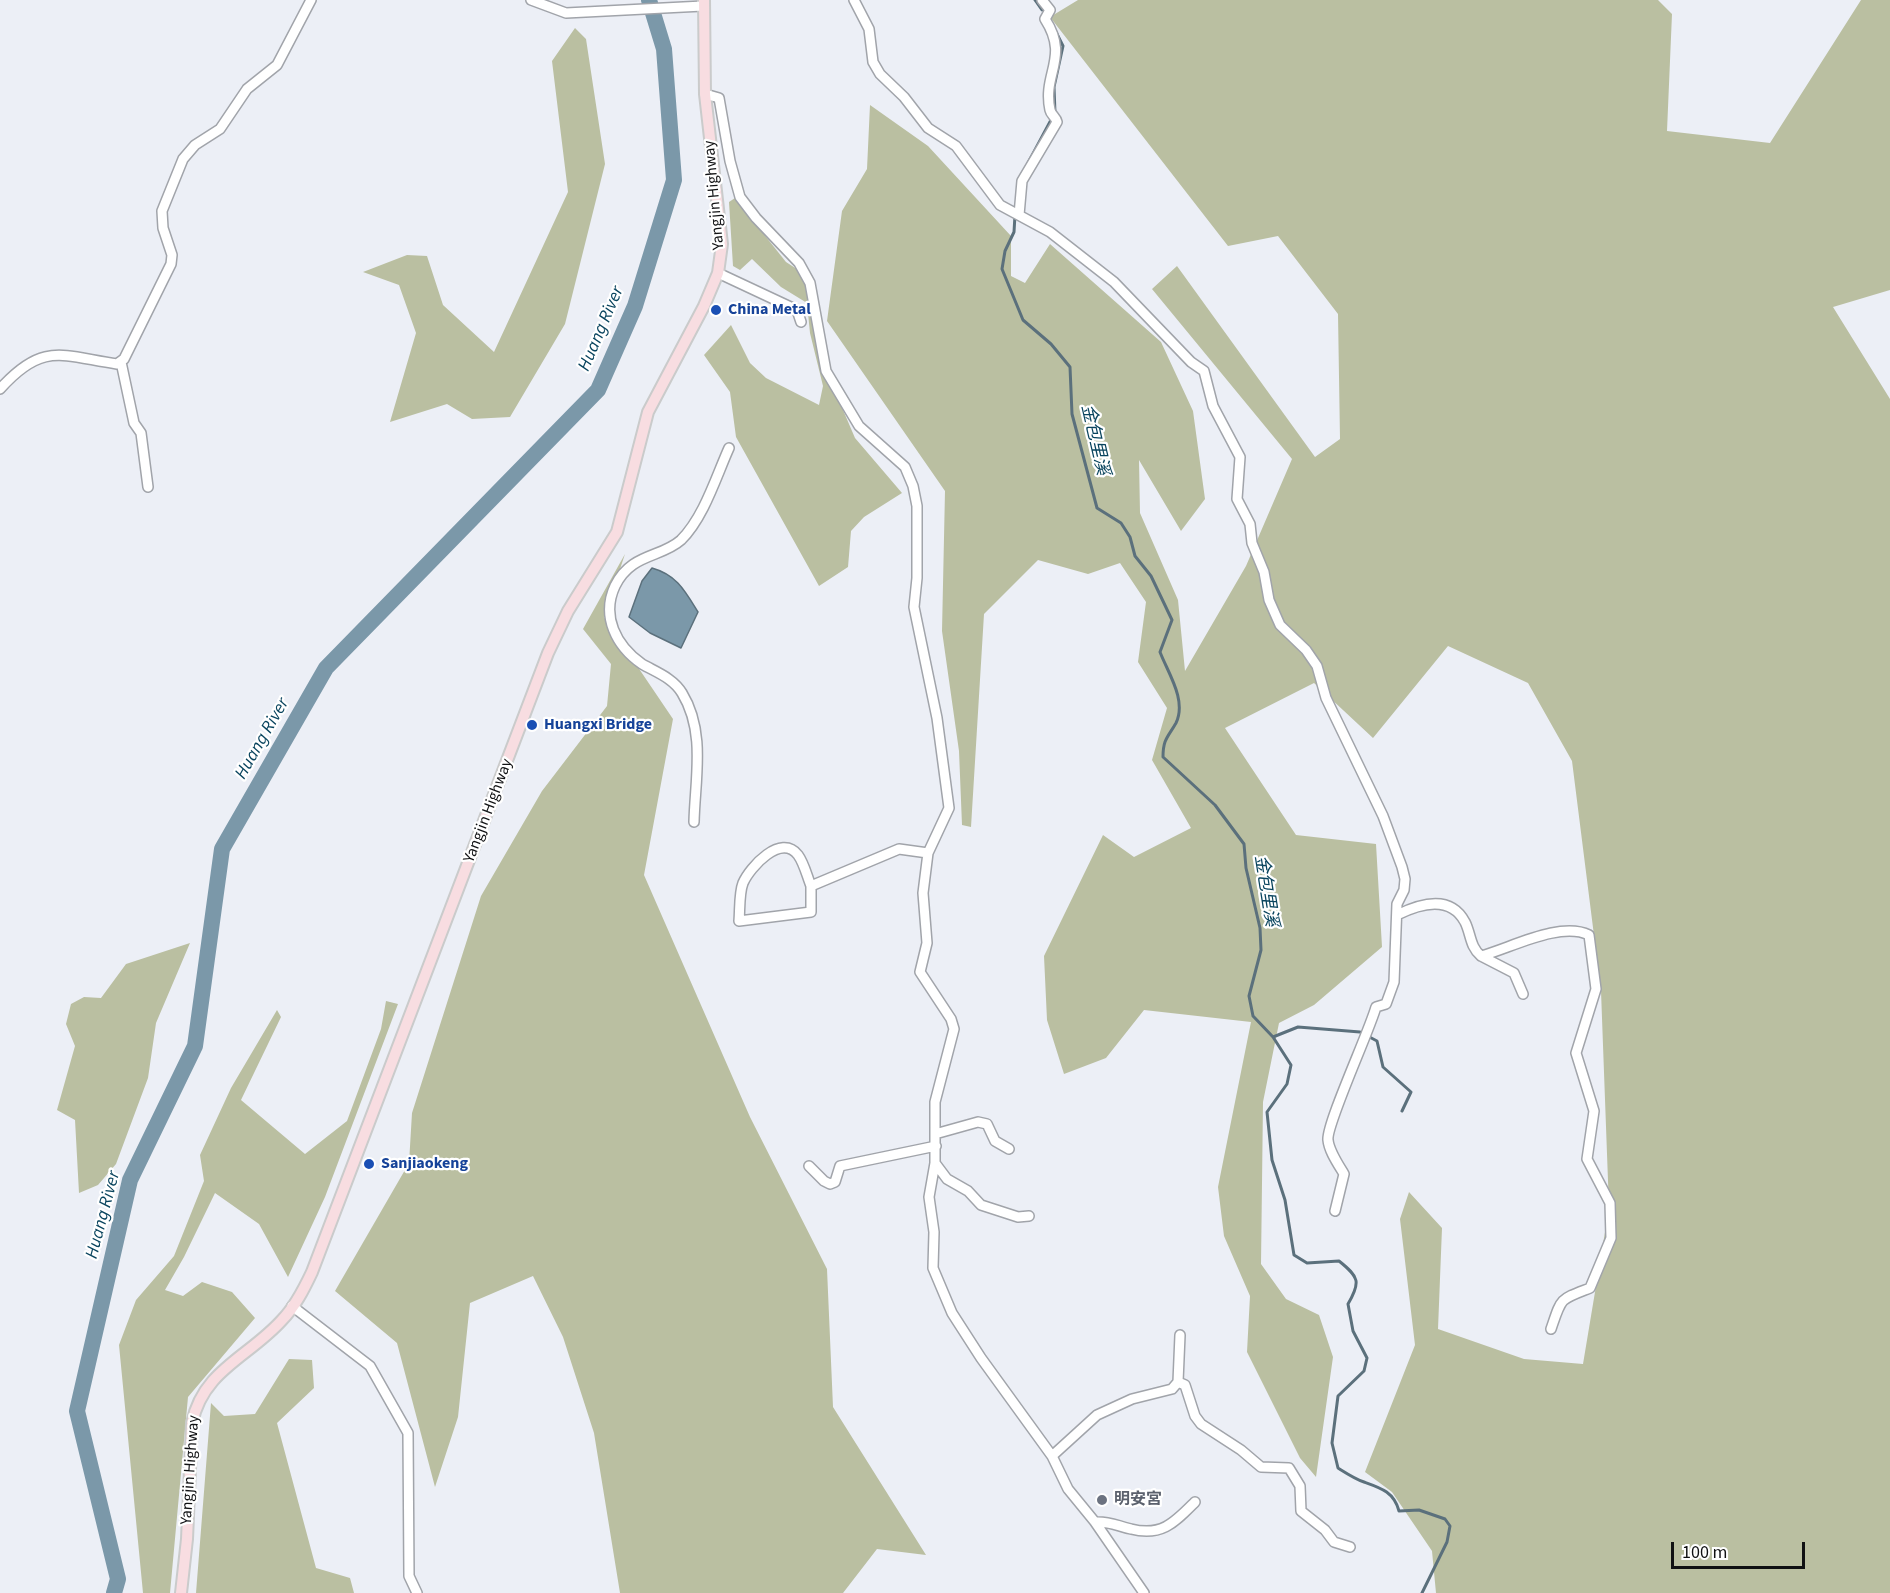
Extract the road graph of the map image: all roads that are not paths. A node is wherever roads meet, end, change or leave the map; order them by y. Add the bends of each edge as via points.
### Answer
1 (311, 0) edge
2 (531, 0) edge
3 (854, 0) edge
4 (1042, 0) edge
5 (703, 3) edge
6 (705, 94) junction
7 (1014, 213) junction
8 (718, 273) junction
9 (801, 322) dead end
10 (121, 362) junction
11 (0, 389) edge
12 (729, 448) dead end
13 (147, 487) dead end
14 (694, 822) dead end
15 (928, 852) junction
16 (811, 886) junction
17 (1397, 915) junction
18 (1481, 956) junction
19 (1523, 994) dead end
20 (935, 1134) junction
21 (936, 1146) junction
22 (1009, 1149) dead end
23 (935, 1163) junction
24 (809, 1166) dead end
25 (1335, 1211) dead end
26 (1029, 1216) dead end
27 (292, 1306) junction
28 (1551, 1329) dead end
29 (1180, 1335) dead end
30 (1178, 1382) junction
31 (1052, 1456) junction
32 (1195, 1502) dead end
33 (1095, 1522) junction
34 (1350, 1547) dead end
35 (181, 1593) edge
36 (417, 1593) edge
37 (1144, 1593) edge

1 - 10 street via 277,64 247,89 220,129 195,145 183,159 162,211 171,264
2 - 5 street via 567,13 683,8
3 - 7 street via 869,29 873,62 880,74 928,128 956,146 1000,205
4 - 7 street via 1050,10 1045,19 1057,45 1050,92 1057,122 1022,181
5 - 6 main road, Yangjin Highway
6 - 8 main road, Yangjin Highway via 722,244
6 - 15 street via 719,98 740,197 806,272 826,371 859,426 905,467 913,486 917,506 914,608 937,718 948,808
7 - 17 street via 1050,232 1114,282 1204,371 1213,406 1240,457 1237,499 1250,524 1269,600 1280,625 1317,666 1326,698 1383,816 1402,867 1404,890
8 - 9 street via 797,310
8 - 27 main road, Yangjin Highway via 648,412 617,532 568,611 548,653 312,1272
10 - 11 street via 56,353 33,361
10 - 13 street via 134,423 141,433
12 - 14 street via 694,524 679,542 635,563 625,572 609,604 609,622 616,637 639,662 671,680 682,693 693,719 698,739
15 - 16 street via 899,849
15 - 20 street via 923,893 927,942 920,972 954,1029 935,1102
16 - 16 street via 811,912 739,921 743,884 764,857 780,848 798,854
17 - 18 street via 1421,903 1449,906 1465,922
17 - 25 street via 1397,956 1391,996 1386,1004 1376,1007 1327,1137 1344,1174
18 - 19 street via 1514,973
18 - 28 street via 1554,932 1575,930 1589,935 1596,989 1576,1053 1594,1111 1587,1160 1610,1203 1611,1238 1590,1288 1563,1298
20 - 21 street
20 - 22 street via 978,1122 987,1124 995,1141
21 - 23 street
21 - 24 street via 840,1166 835,1182 830,1184
23 - 26 street via 947,1179 968,1191 981,1205 1018,1217
23 - 31 street via 929,1197 934,1232 933,1268 952,1313
27 - 35 main road, Yangjin Highway via 282,1320 205,1388 195,1407
27 - 36 street via 370,1366 408,1433 409,1576
29 - 30 street
30 - 31 street via 1172,1389 1132,1399 1097,1415
30 - 34 street via 1185,1385 1200,1424 1261,1467 1289,1468 1300,1486 1301,1511 1334,1542
31 - 33 street via 1068,1489
32 - 33 street via 1166,1529 1140,1531 1110,1521
33 - 37 street

